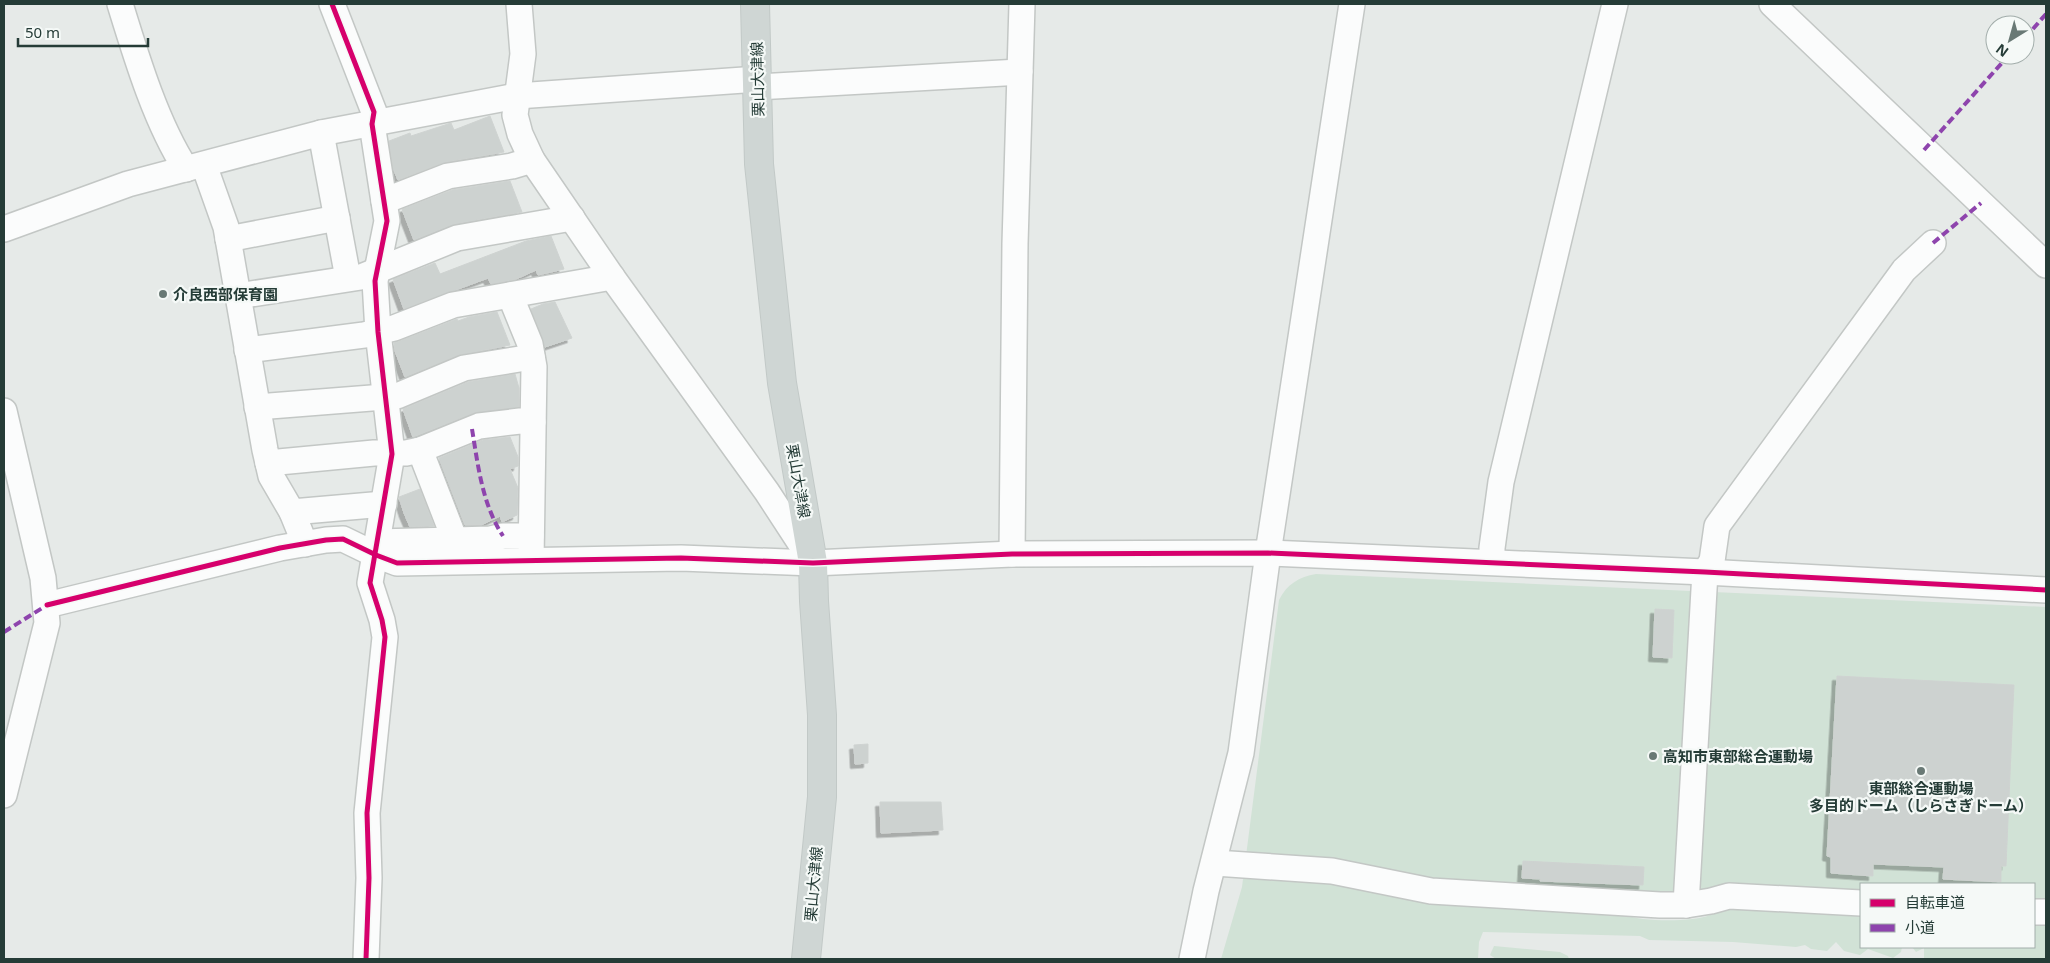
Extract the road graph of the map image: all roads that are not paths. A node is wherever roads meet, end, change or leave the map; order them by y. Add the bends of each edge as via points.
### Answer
1 (120, 4) edge
2 (332, 4) edge
3 (519, 4) edge
4 (756, 4) edge
5 (1022, 4) edge
6 (1352, 4) edge
7 (1615, 4) edge
8 (1772, 4) edge
9 (1020, 72) junction
10 (758, 83) junction
11 (517, 96) junction
12 (372, 124) junction
13 (321, 133) junction
14 (532, 160) junction
15 (195, 167) junction
16 (384, 201) junction
17 (337, 218) junction
18 (572, 218) junction
19 (4, 229) edge
20 (228, 239) junction
21 (1933, 243) dead end
22 (2046, 266) edge
23 (378, 271) junction
24 (612, 277) junction
25 (348, 278) junction
26 (510, 295) junction
27 (238, 296) junction
28 (378, 332) junction
29 (248, 350) junction
30 (532, 357) junction
31 (385, 397) junction
32 (257, 407) junction
33 (4, 411) edge
34 (533, 422) junction
35 (420, 450) junction
36 (392, 454) junction
37 (268, 463) junction
38 (384, 504) junction
39 (292, 512) junction
40 (531, 536) junction
41 (305, 544) junction
42 (377, 548) junction
43 (456, 551) junction
44 (1268, 553) junction
45 (1012, 554) junction
46 (531, 560) junction
47 (1492, 562) junction
48 (1710, 562) junction
49 (813, 563) junction
50 (2046, 590) edge
51 (47, 606) junction
52 (4, 795) edge
53 (1214, 863) junction
54 (1860, 903) edge
55 (1686, 904) junction
56 (366, 959) edge
57 (806, 959) edge
58 (1192, 959) edge

1 - 15 street via 172,145
2 - 12 street via 374,112
3 - 11 street via 522,54
4 - 10 main road, 栗山大津線
5 - 9 street
6 - 44 street
7 - 47 street via 1501,482
8 - 22 street
9 - 10 street
9 - 45 street
10 - 11 street
10 - 49 main road, 栗山大津線 via 760,164 782,383
11 - 12 street
11 - 14 street via 515,116
12 - 13 street
12 - 16 street
13 - 15 street
13 - 17 street
14 - 16 street via 448,176
14 - 18 street
15 - 19 street via 128,184
15 - 20 street via 226,227
16 - 23 street via 387,220
17 - 20 street
17 - 25 street
18 - 23 street via 457,238
18 - 24 street
20 - 27 street
21 - 48 street via 1904,270 1717,526
23 - 25 street
23 - 28 street
24 - 26 street
24 - 49 street via 761,484
25 - 27 street
26 - 28 street via 453,305
26 - 30 street
27 - 29 street
28 - 29 street
28 - 31 street
29 - 32 street
30 - 31 street via 464,368 397,396
30 - 34 street
31 - 32 street
31 - 36 street
32 - 37 street
33 - 51 street
34 - 35 street via 478,426
34 - 40 street
35 - 36 street
35 - 43 street
36 - 37 street
36 - 38 street
37 - 39 street via 271,476
38 - 39 street
38 - 42 street
39 - 41 street
40 - 43 street
40 - 46 street
41 - 42 street via 344,539
41 - 51 street
42 - 43 street via 397,563
42 - 56 street via 370,583 385,637 367,812
43 - 46 street
44 - 45 street
44 - 47 street
44 - 53 street via 1240,753
45 - 49 street
46 - 49 street via 681,558
47 - 48 street
48 - 50 street
48 - 55 street
49 - 57 main road, 栗山大津線 via 822,715 822,797
51 - 52 street via 39,660
53 - 55 street via 1332,871 1430,892
53 - 58 street
54 - 55 street via 1729,896 1711,902

